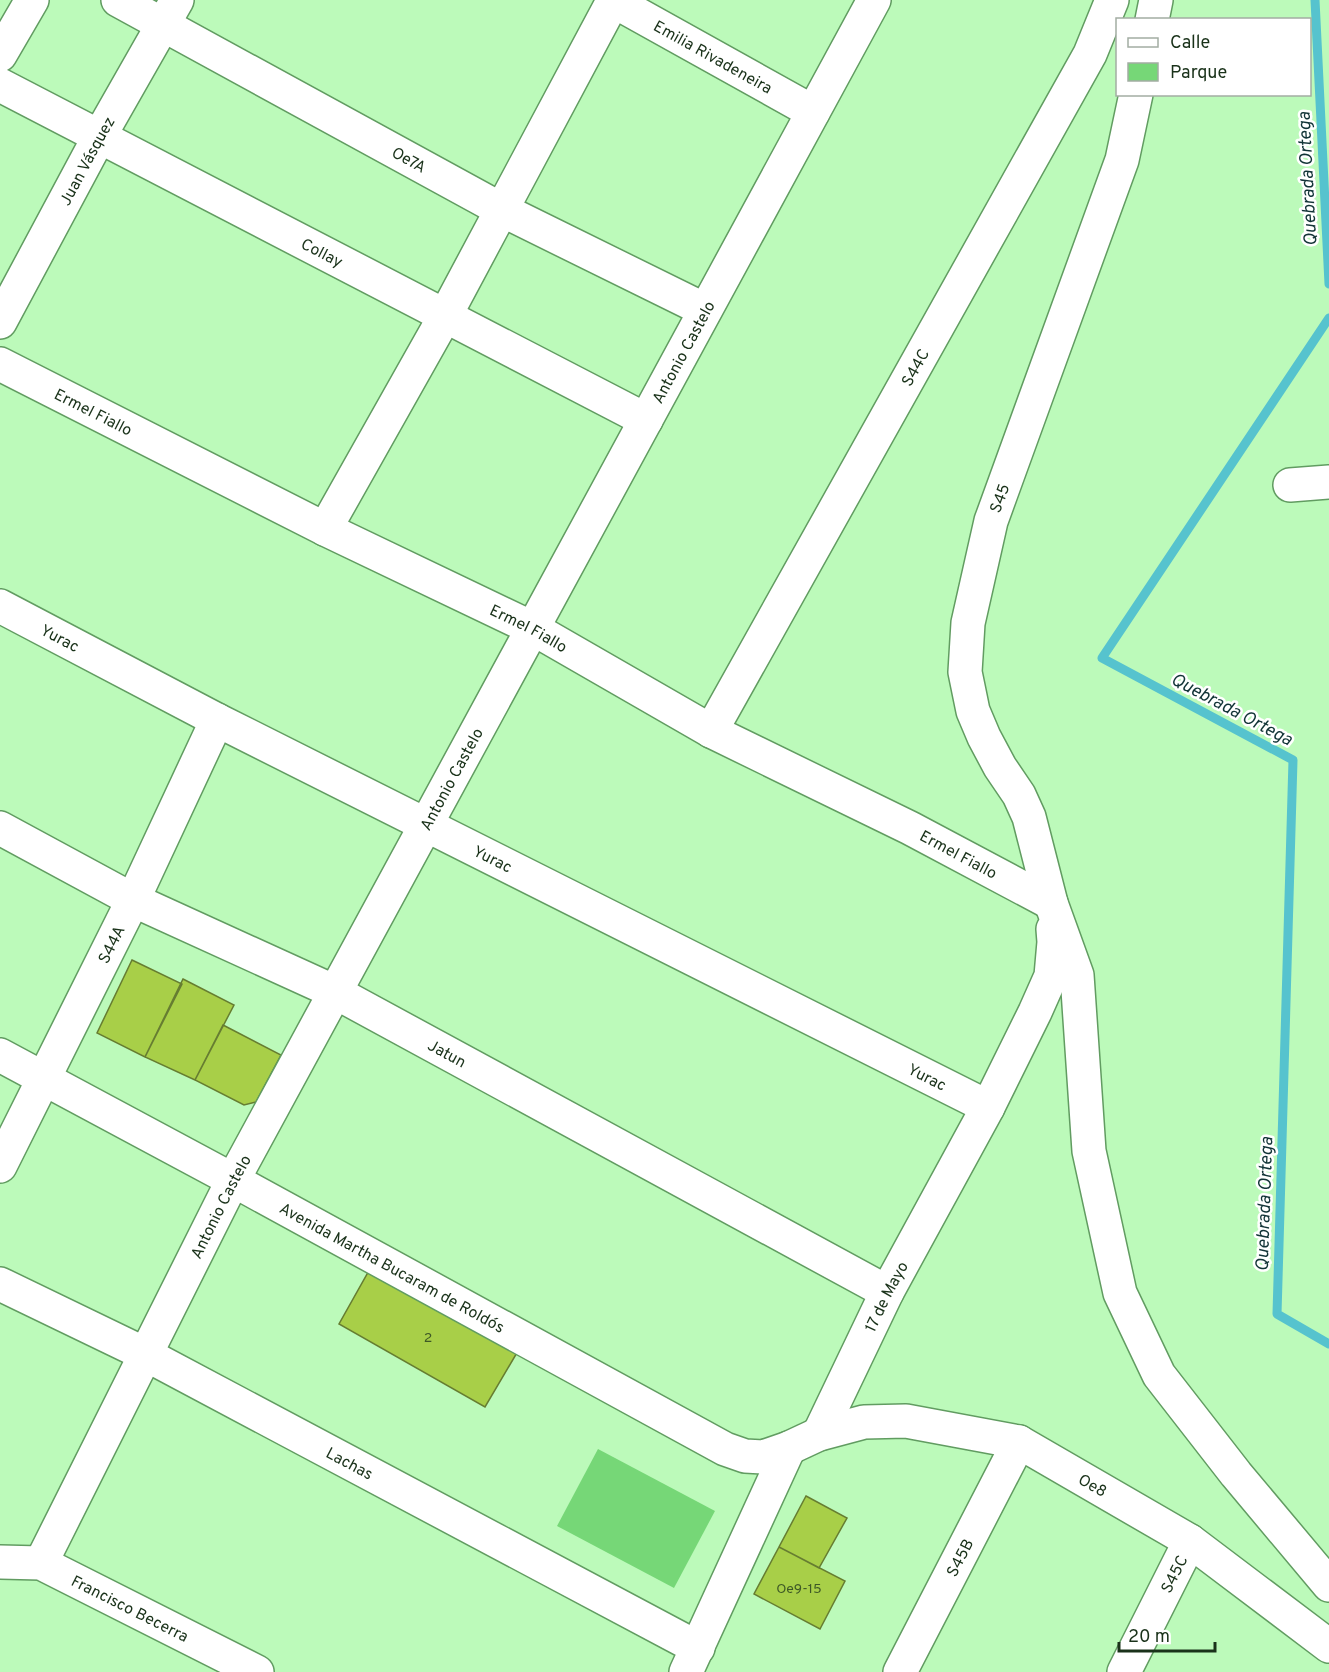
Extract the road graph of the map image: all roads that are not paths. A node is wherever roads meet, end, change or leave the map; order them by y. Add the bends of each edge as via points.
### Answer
1 (32, 0) edge
2 (118, 0) edge
3 (612, 0) edge
4 (874, 0) edge
5 (1112, 0) edge
6 (1156, 0) edge
7 (170, 12) edge
8 (1152, 18) edge
9 (0, 55) edge
10 (0, 85) edge
11 (1136, 96) edge
12 (813, 112) junction
13 (99, 136) junction
14 (502, 210) junction
15 (705, 310) junction
16 (445, 316) junction
17 (0, 322) edge
18 (0, 364) edge
19 (646, 420) junction
20 (1329, 482) edge
21 (1290, 485) dead end
22 (325, 529) junction
23 (0, 606) edge
24 (532, 628) junction
25 (217, 720) junction
26 (711, 731) junction
27 (426, 825) junction
28 (0, 828) edge
29 (133, 900) junction
30 (1052, 903) junction
31 (335, 992) junction
32 (0, 1055) edge
33 (45, 1078) junction
34 (987, 1107) junction
35 (0, 1166) edge
36 (233, 1180) junction
37 (0, 1284) edge
38 (887, 1292) junction
39 (145, 1354) junction
40 (819, 1434) junction
41 (1019, 1442) junction
42 (789, 1448) junction
43 (1190, 1541) junction
44 (0, 1562) edge
45 (40, 1563) junction
46 (1329, 1585) edge
47 (1329, 1646) edge
48 (690, 1666) edge
49 (257, 1672) edge
50 (900, 1672) edge
51 (1124, 1672) edge

1 - 9 street
2 - 7 street, Oe7A
3 - 12 street, Emilia Rivadeneira
3 - 14 street
4 - 12 street, Antonio Castelo
5 - 26 street, S44C via 1090,54
6 - 8 street
7 - 13 street, Juan Vásquez
7 - 14 street, Oe7A
10 - 13 street, Collay
11 - 30 street, S45 via 1122,160 991,521 968,623 965,672 973,711 1029,817
12 - 15 street, Antonio Castelo
13 - 16 street, Collay
13 - 17 street, Juan Vásquez
14 - 15 street, Oe7A
14 - 16 street
15 - 19 street, Antonio Castelo
16 - 19 street, Collay
16 - 22 street
18 - 22 street, Ermel Fiallo
19 - 24 street, Antonio Castelo
20 - 21 street
22 - 24 street, Ermel Fiallo
23 - 25 street, Yurac
24 - 26 street, Ermel Fiallo
24 - 27 street, Antonio Castelo
25 - 27 street, Yurac
25 - 29 street, S44A
26 - 30 street, Ermel Fiallo via 910,828
27 - 31 street, Antonio Castelo
27 - 34 street, Yurac
28 - 29 street, Jatun
29 - 31 street, Jatun
29 - 33 street, S44A
30 - 34 street, 17 de Mayo via 1051,976
30 - 46 street via 1077,975 1089,1151 1120,1293 1158,1375
31 - 36 street, Antonio Castelo
31 - 38 street, Jatun
32 - 33 street, Avenida Martha Bucaram de Roldós
33 - 35 street, S44A
33 - 36 street, Avenida Martha Bucaram de Roldós
34 - 38 street, 17 de Mayo
36 - 39 street, Antonio Castelo
36 - 42 street, Avenida Martha Bucaram de Roldós via 725,1449 745,1456 763,1456
37 - 39 street, Lachas
38 - 40 street, 17 de Mayo
39 - 45 street, Antonio Castelo
39 - 48 street, Lachas
40 - 41 street, Oe8 via 864,1422 906,1421
40 - 42 street
41 - 43 street, Oe8
41 - 50 street, S45B
42 - 48 street
43 - 47 street, Oe8
43 - 51 street, S45C
44 - 45 street, Francisco Becerra
45 - 49 street, Francisco Becerra

